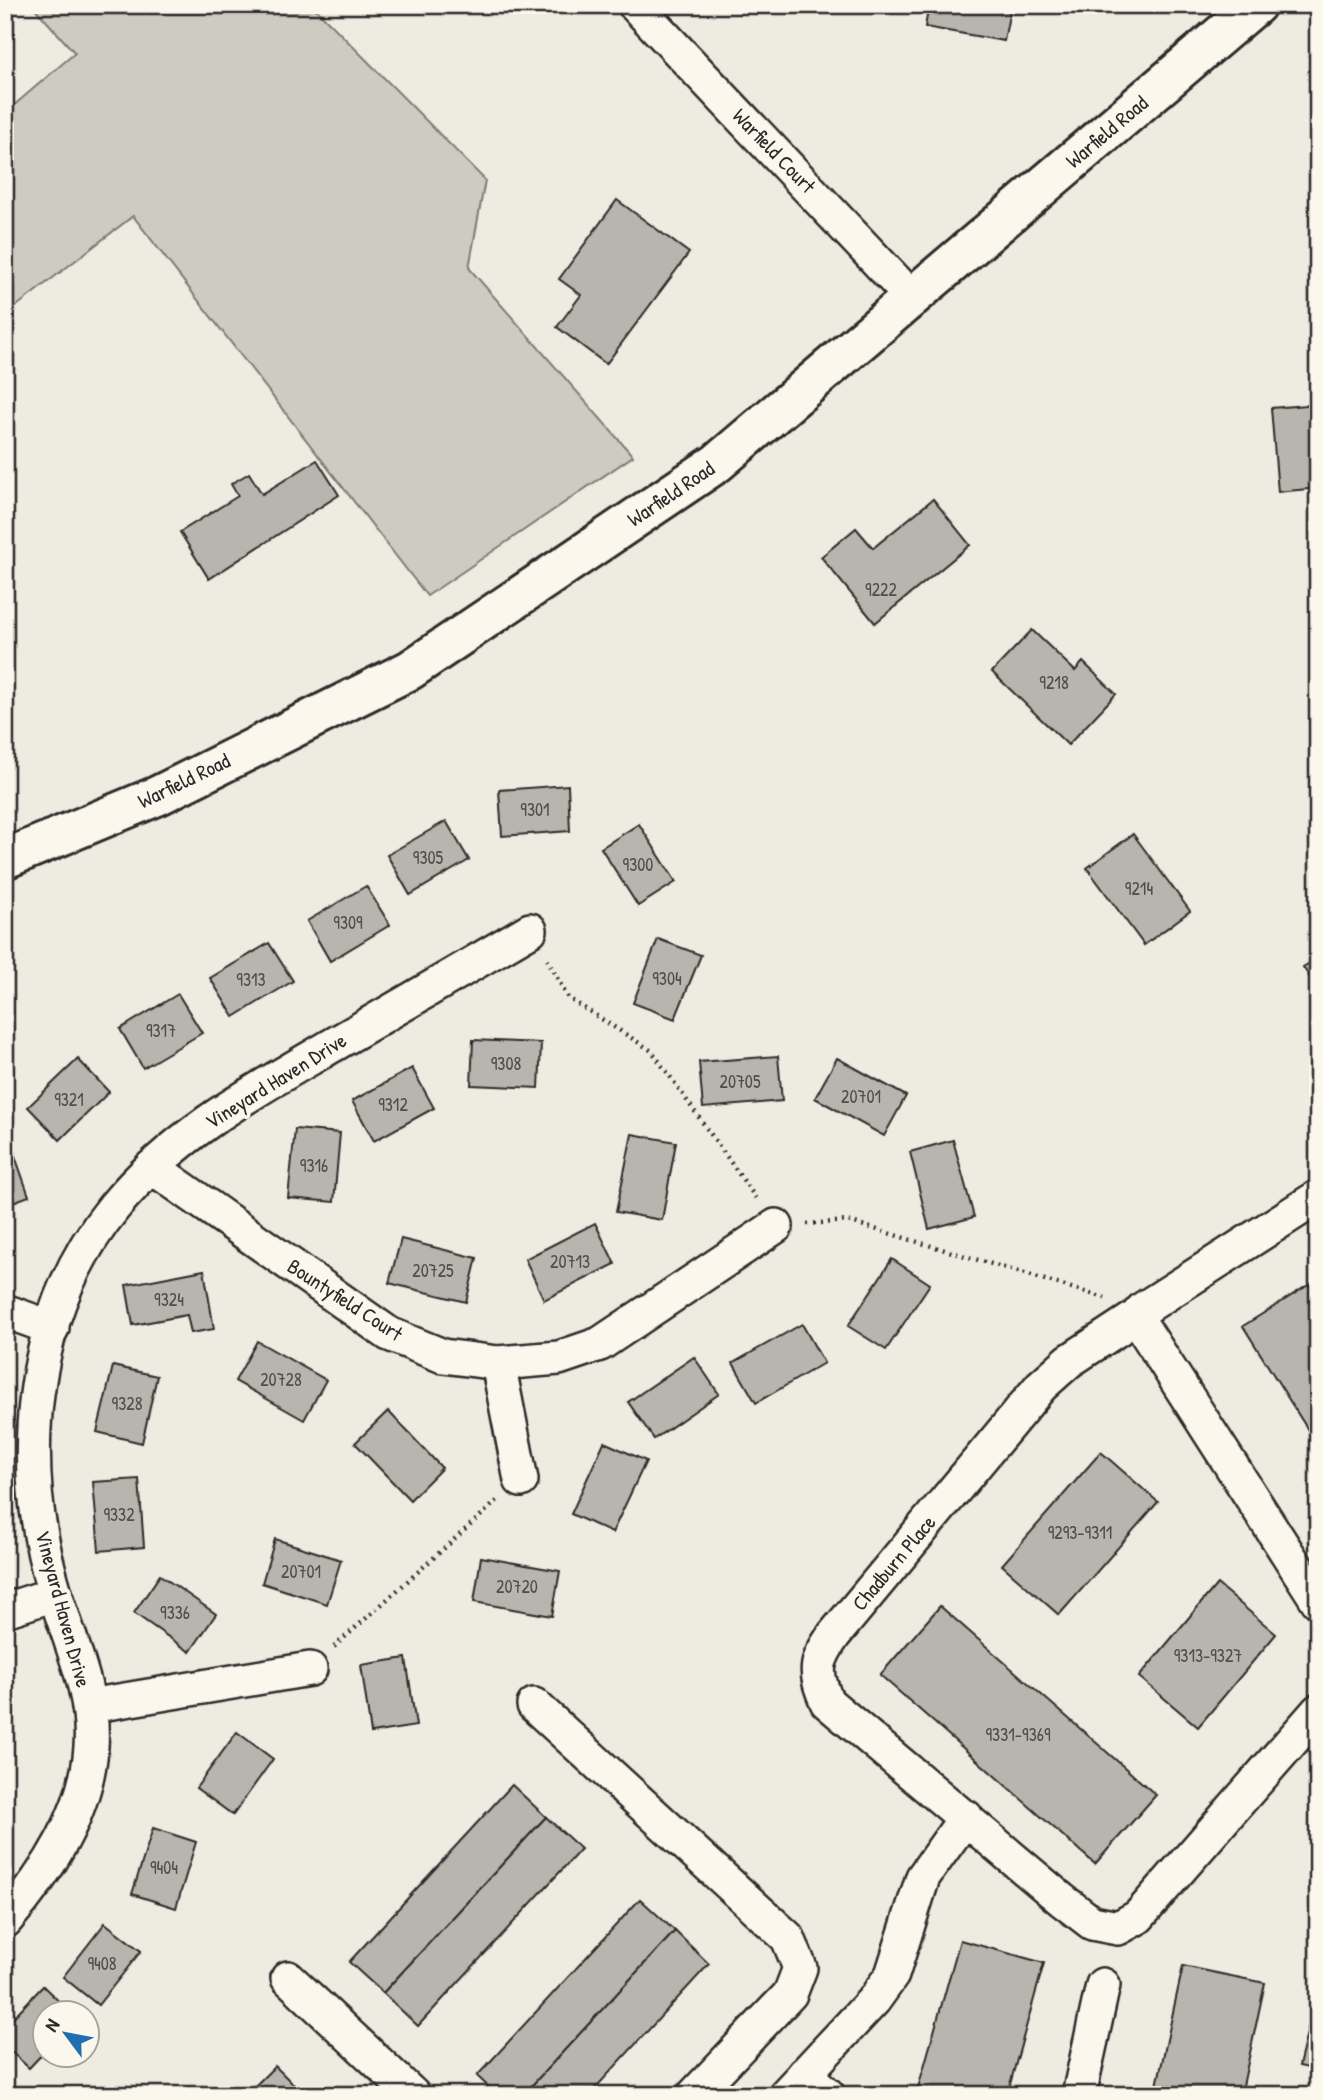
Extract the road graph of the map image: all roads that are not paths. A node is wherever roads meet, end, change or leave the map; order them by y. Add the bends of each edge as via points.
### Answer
1 (635, 5) edge
2 (1256, 5) edge
3 (912, 298) junction
4 (5, 859) edge
5 (530, 930) road end
6 (152, 1167) junction
7 (1318, 1198) edge
8 (776, 1226) road end
9 (5, 1311) edge
10 (1139, 1313) junction
11 (52, 1328) junction
12 (498, 1363) junction
13 (521, 1480) road end
14 (55, 1594) junction
15 (1318, 1601) edge
16 (5, 1610) edge
17 (310, 1668) road end
18 (534, 1705) dead end
19 (89, 1706) junction
20 (1318, 1711) edge
21 (966, 1817) junction
22 (5, 1921) edge
23 (288, 1978) dead end
24 (1103, 1985) dead end
25 (805, 2088) edge
26 (413, 2095) edge
27 (694, 2095) edge
28 (1079, 2095) edge

1 - 3 street, Warfield Court
2 - 3 street, Warfield Road
3 - 4 street, Warfield Road via 717,463 410,670 157,796
5 - 6 street, Vineyard Haven Drive via 220,1111
6 - 11 street, Vineyard Haven Drive via 113,1208 80,1259 62,1293
6 - 12 street, Bountyfield Court via 389,1334 443,1356
7 - 10 street, Chadburn Place
8 - 12 street, Bountyfield Court via 600,1345 559,1358
9 - 11 street
10 - 15 street
10 - 21 street, Chadburn Place via 1041,1385 820,1655 817,1679 827,1702
11 - 14 street, Vineyard Haven Drive via 39,1379 31,1442 34,1491
12 - 13 street
14 - 16 street
14 - 19 street, Vineyard Haven Drive
17 - 19 street
18 - 27 street via 788,1938 800,1968 790,1994
19 - 22 street, Vineyard Haven Drive via 91,1747 85,1782 69,1826 41,1876
20 - 21 street, Chadburn Place via 1139,1917 1118,1928 1092,1923
21 - 25 street via 923,1877 891,1975
23 - 26 street
24 - 28 street

